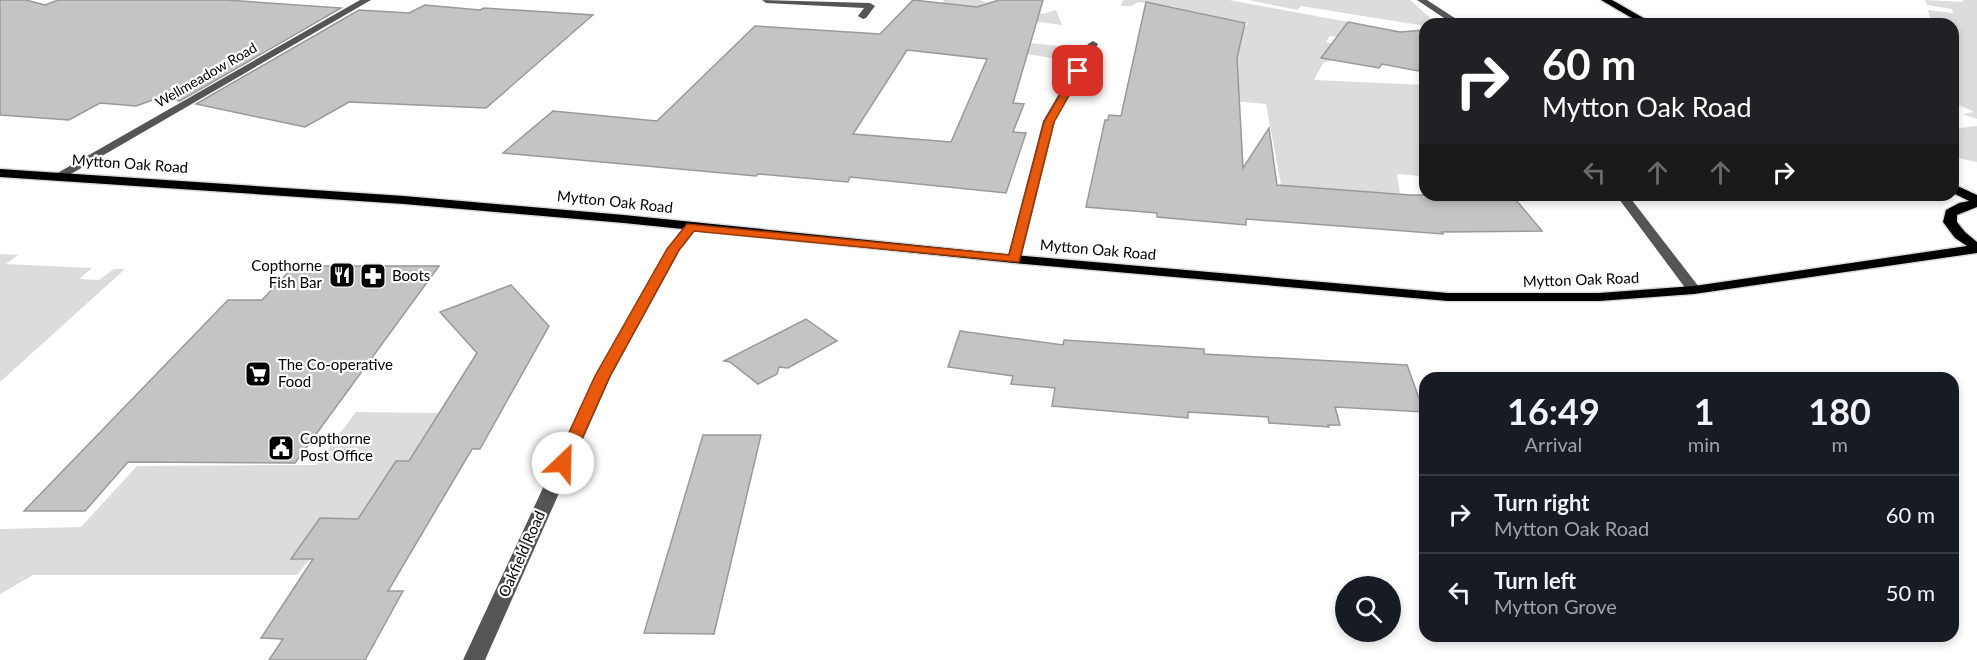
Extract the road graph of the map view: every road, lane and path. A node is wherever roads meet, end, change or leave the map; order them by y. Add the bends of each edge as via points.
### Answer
1 (367, 0) edge
2 (766, 0) edge
3 (1421, 0) edge
4 (1605, 0) edge
5 (872, 3) edge
6 (863, 16) dead end
7 (1450, 18) edge
8 (1638, 18) edge
9 (1093, 44) dead end
10 (0, 172) edge
11 (60, 176) junction
12 (1959, 192) edge
13 (1627, 201) edge
14 (1977, 202) edge
15 (691, 227) junction
16 (1977, 248) edge
17 (1014, 259) junction
18 (1694, 290) junction
19 (474, 660) edge

1 - 11 street, Wellmeadow Road
2 - 5 street
3 - 7 street
4 - 8 main road
5 - 6 street
9 - 17 street via 1049,122
10 - 11 main road, Mytton Oak Road
11 - 15 main road, Mytton Oak Road via 404,200
12 - 14 main road
13 - 18 street
14 - 16 main road via 1952,213 1950,222 1959,235
15 - 17 main road, Mytton Oak Road
15 - 19 street, Oakfield Road via 674,249 603,376
16 - 18 main road, Mytton Oak Road
17 - 18 main road, Mytton Oak Road via 1448,297 1599,297

